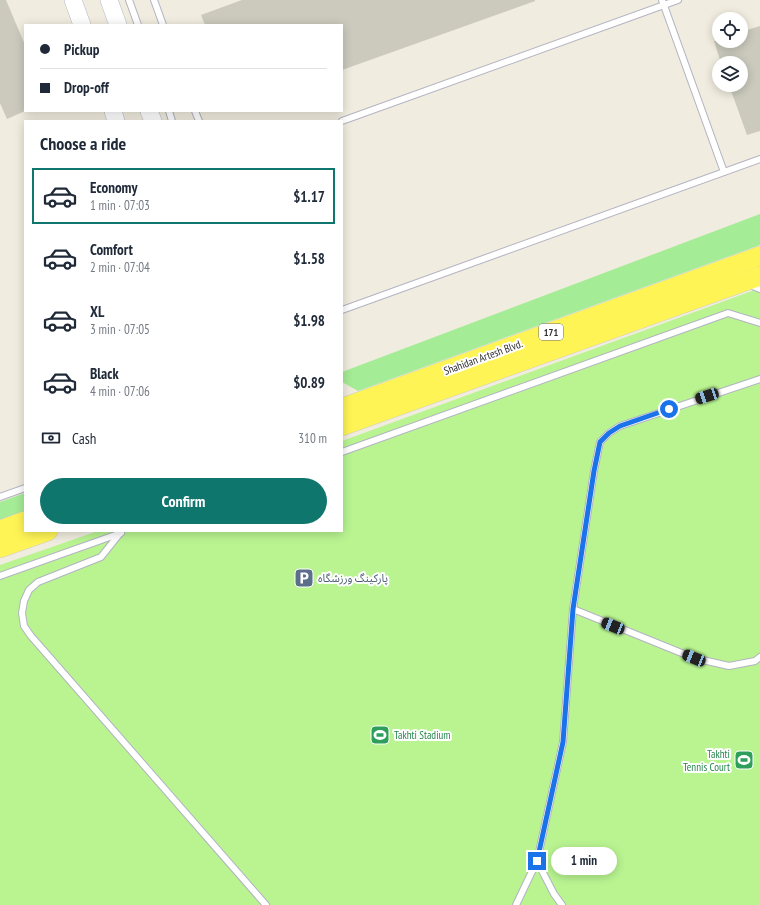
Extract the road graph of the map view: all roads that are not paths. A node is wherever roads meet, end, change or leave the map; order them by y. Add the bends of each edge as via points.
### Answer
1 (73, 0) edge
2 (109, 0) edge
3 (129, 0) edge
4 (154, 0) edge
5 (678, 0) edge
6 (663, 3) edge
7 (82, 24) edge
8 (118, 24) edge
9 (138, 24) edge
10 (164, 24) edge
11 (343, 122) edge
12 (760, 159) edge
13 (724, 172) junction
14 (760, 256) edge
15 (754, 283) edge
16 (343, 310) edge
17 (760, 323) edge
18 (760, 379) edge
19 (344, 405) edge
20 (343, 426) edge
21 (343, 452) edge
22 (24, 488) edge
23 (0, 497) edge
24 (24, 521) edge
25 (0, 530) edge
26 (45, 532) edge
27 (123, 532) edge
28 (0, 548) edge
29 (0, 576) edge
30 (573, 609) junction
31 (760, 657) edge
32 (537, 861) junction
33 (266, 905) edge
34 (516, 905) edge
35 (562, 905) edge

1 - 7 main road
2 - 8 main road
3 - 9 lane
4 - 10 lane
5 - 6 lane
6 - 11 lane
6 - 13 lane
12 - 13 lane
13 - 16 lane
14 - 19 main road, Shahidan Artesh Blvd. / 171
15 - 20 main road, Shahidan Artesh Blvd. / 171
17 - 21 lane via 728,313
18 - 30 lane via 620,426 600,442
22 - 23 lane
24 - 25 main road
26 - 28 main road
27 - 29 lane
27 - 33 lane via 101,557 38,582 29,590 22,613 24,626
30 - 31 lane via 694,658 729,666 755,661
30 - 32 lane via 563,742
32 - 34 lane
32 - 35 lane

